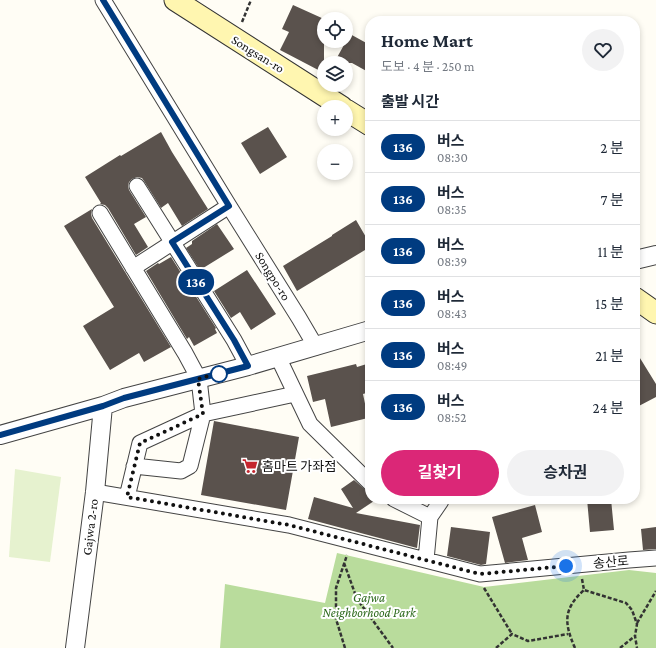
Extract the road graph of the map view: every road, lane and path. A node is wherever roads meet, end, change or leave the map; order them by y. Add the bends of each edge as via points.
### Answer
1 (103, 0) edge
2 (175, 0) edge
3 (331, 100) edge
4 (353, 114) edge
5 (365, 122) edge
6 (137, 186) dead end
7 (229, 206) junction
8 (100, 213) dead end
9 (172, 242) junction
10 (656, 255) edge
11 (640, 259) edge
12 (133, 268) junction
13 (640, 302) edge
14 (656, 313) edge
15 (365, 332) edge
16 (316, 347) junction
17 (278, 357) junction
18 (248, 366) junction
19 (198, 379) junction
20 (295, 394) junction
21 (103, 406) junction
22 (203, 414) junction
23 (0, 435) edge
24 (134, 466) junction
25 (365, 478) edge
26 (95, 492) junction
27 (127, 497) junction
28 (404, 504) edge
29 (439, 504) edge
30 (430, 517) junction
31 (349, 549) dead end
32 (656, 558) edge
33 (426, 560) junction
34 (344, 562) junction
35 (582, 573) dead end
36 (481, 581) dead end
37 (584, 590) junction
38 (656, 591) edge
39 (637, 624) junction
40 (512, 634) junction
41 (568, 634) junction
42 (635, 636) junction
43 (75, 648) edge
44 (345, 648) edge
45 (393, 648) edge
46 (496, 648) edge
47 (575, 648) edge
48 (620, 648) edge
49 (637, 648) edge

1 - 7 street, Songpo-ro
2 - 3 main road, Songsan-ro
4 - 5 main road
6 - 9 street
7 - 9 street
7 - 16 street, Songpo-ro
8 - 12 street
9 - 12 street
9 - 18 street
10 - 11 street
12 - 19 street
13 - 14 main road
15 - 16 street
16 - 17 street
17 - 18 street
17 - 20 street
18 - 19 street
19 - 21 street
19 - 22 street
20 - 22 street
20 - 25 street via 310,424
21 - 23 street
21 - 26 street, Gajwa 2-ro
22 - 24 street via 140,443
22 - 24 street via 190,466 181,472
24 - 27 street
26 - 27 street, 송산로
26 - 43 street, Gajwa 2-ro
27 - 33 street, 송산로 via 289,525
28 - 30 street
29 - 30 street
30 - 33 street
31 - 34 path
32 - 33 street, 송산로 via 480,574
34 - 44 path via 336,588 336,619
34 - 45 path via 357,599
35 - 37 path
36 - 40 path
37 - 39 path via 626,603 632,610
37 - 41 path via 574,598 567,611
38 - 39 path
39 - 42 path
40 - 41 path via 528,641
40 - 46 path
41 - 47 path
42 - 48 path
42 - 49 path

